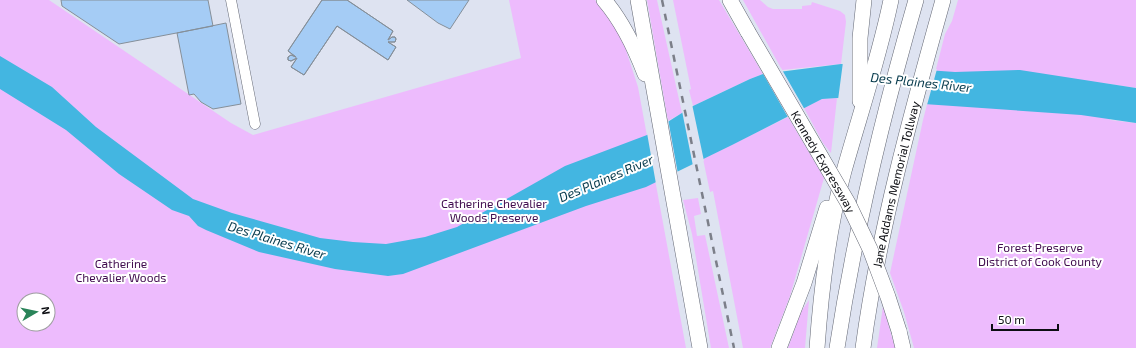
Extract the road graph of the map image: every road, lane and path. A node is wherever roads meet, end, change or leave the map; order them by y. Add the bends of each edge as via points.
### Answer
1 (231, 0) edge
2 (604, 0) edge
3 (638, 0) edge
4 (730, 0) edge
5 (864, 0) edge
6 (891, 0) edge
7 (895, 0) edge
8 (916, 0) edge
9 (943, 0) edge
10 (888, 15) junction
11 (657, 102) junction
12 (860, 120) junction
13 (255, 124) dead end
14 (844, 171) junction
15 (700, 348) edge
16 (779, 348) edge
17 (817, 348) edge
18 (837, 348) edge
19 (863, 348) edge
20 (903, 348) edge

1 - 13 street
2 - 11 highway via 632,44
3 - 11 highway
4 - 20 highway, Kennedy Expressway, bridge via 848,203 870,249
5 - 12 highway via 860,38
6 - 10 highway
7 - 10 highway
8 - 18 highway, Jane Addams Memorial Tollway via 883,122 845,296
9 - 19 highway, Jane Addams Memorial Tollway via 885,225
10 - 12 highway
11 - 15 highway
12 - 14 highway
14 - 16 highway via 828,207 804,283
14 - 17 highway via 833,220

